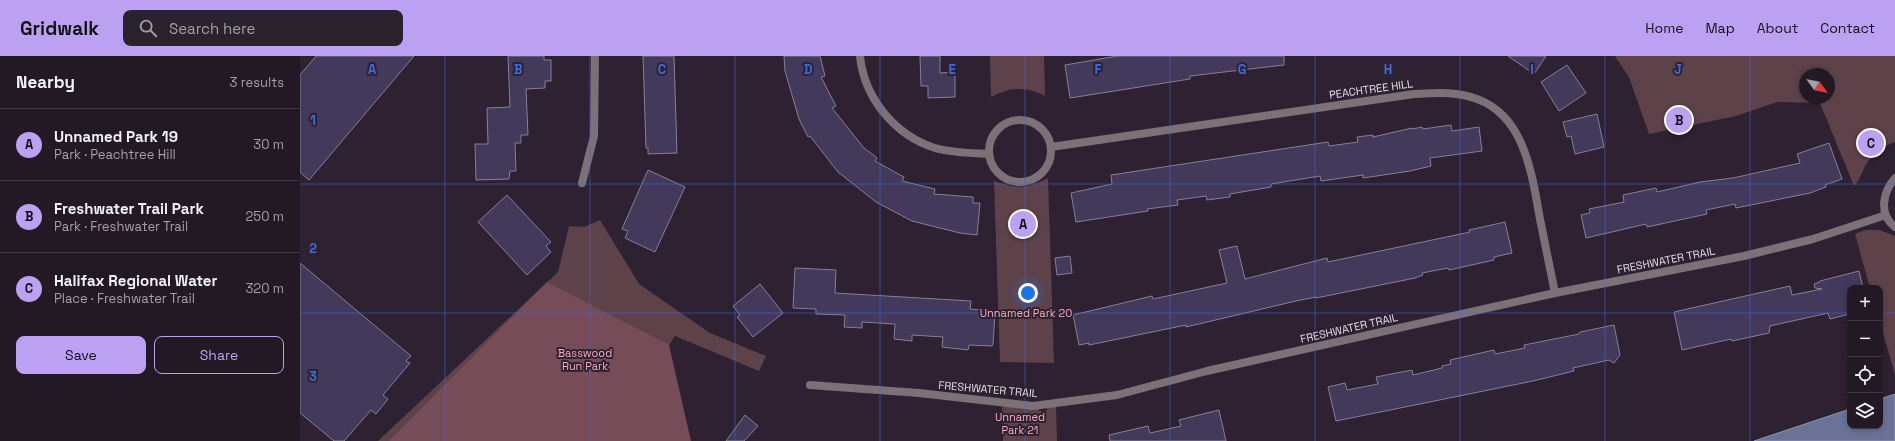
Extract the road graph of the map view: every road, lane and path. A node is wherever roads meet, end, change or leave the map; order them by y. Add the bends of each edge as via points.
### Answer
1 (595, 56) edge
2 (860, 56) edge
3 (1051, 147) junction
4 (989, 154) junction
5 (1895, 178) edge
6 (582, 183) dead end
7 (1886, 216) junction
8 (1895, 227) edge
9 (1555, 293) junction
10 (810, 385) dead end

1 - 6 street via 594,136
2 - 4 street via 864,81 869,92 886,115 908,134 934,148
3 - 4 street via 1042,129 1022,120 1002,126 990,143
3 - 4 street via 1051,157 1047,166 1033,180 1014,182 1004,178 994,168
3 - 9 street, PEACHTREE HILL via 1414,94 1454,93 1478,99 1498,111 1507,120 1526,157
5 - 7 street via 1885,195
7 - 8 street
7 - 9 street, FRESHWATER TRAIL via 1813,239 1744,256
9 - 10 street, FRESHWATER TRAIL via 1207,371 1117,394 1033,406 920,393

